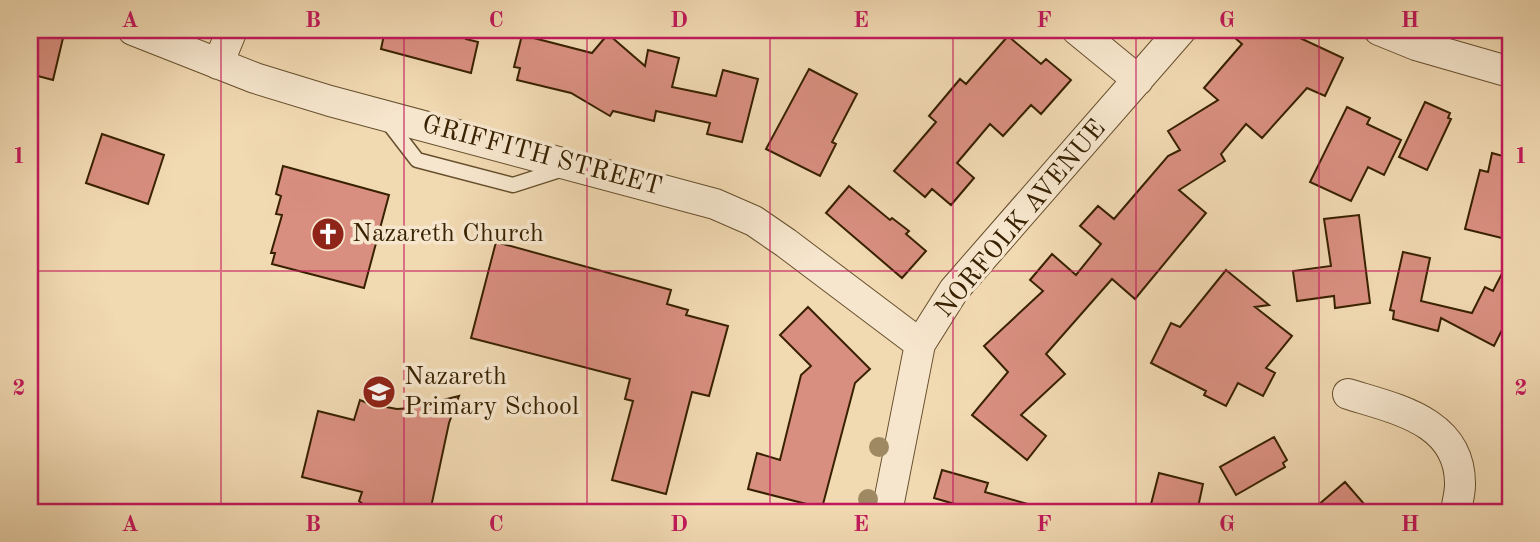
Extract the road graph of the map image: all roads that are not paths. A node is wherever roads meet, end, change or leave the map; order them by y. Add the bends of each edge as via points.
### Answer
1 (133, 30) edge
2 (232, 30) edge
3 (1077, 30) edge
4 (1181, 30) edge
5 (1379, 30) edge
6 (218, 64) junction
7 (1510, 72) edge
8 (1138, 80) junction
9 (920, 344) junction
10 (1348, 394) dead end
11 (887, 512) edge
12 (1456, 512) edge

1 - 6 street, GRIFFITH STREET
2 - 6 street
3 - 8 street
4 - 8 street, NORFOLK AVENUE
5 - 7 street via 1416,46
6 - 9 street, GRIFFITH STREET via 330,101 703,200 754,221
8 - 9 street, NORFOLK AVENUE via 954,290
9 - 11 street, NORFOLK AVENUE
10 - 12 street via 1417,416 1439,430 1455,457 1460,484

